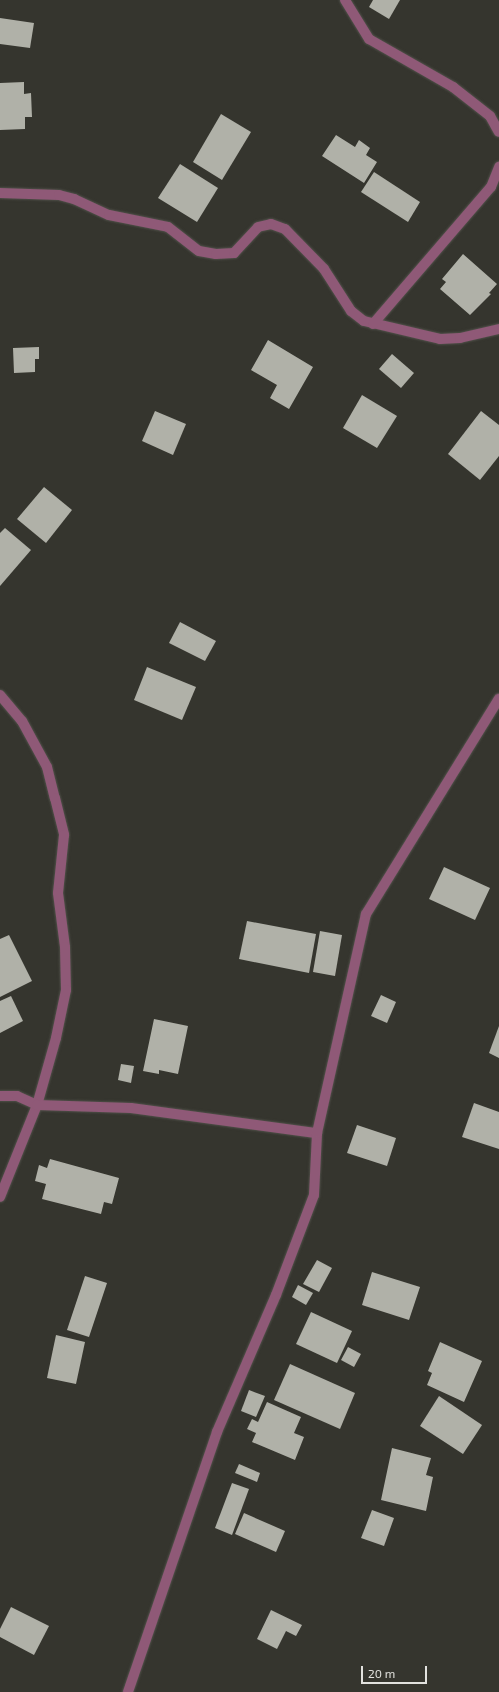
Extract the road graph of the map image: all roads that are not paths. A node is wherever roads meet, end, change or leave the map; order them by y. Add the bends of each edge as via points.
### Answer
1 (345, 0) edge
2 (499, 132) edge
3 (499, 167) edge
4 (0, 193) edge
5 (373, 324) junction
6 (499, 329) edge
7 (0, 694) edge
8 (499, 700) edge
9 (0, 1096) edge
10 (37, 1105) junction
11 (317, 1134) junction
12 (0, 1197) edge
13 (128, 1692) edge

1 - 2 street via 369,39 453,87 490,116
3 - 5 street via 491,187
4 - 5 street via 59,195 74,199 114,216 168,227 199,251 216,254 234,252 258,227 271,224 285,229 324,269 354,315
5 - 6 street via 440,339 460,338
7 - 10 street via 22,721 47,767 64,835 58,893 65,947 66,990 56,1038
8 - 11 street via 366,914
9 - 10 street via 17,1096
10 - 11 street via 131,1108
10 - 12 street
11 - 13 street via 314,1195 276,1295 217,1432

